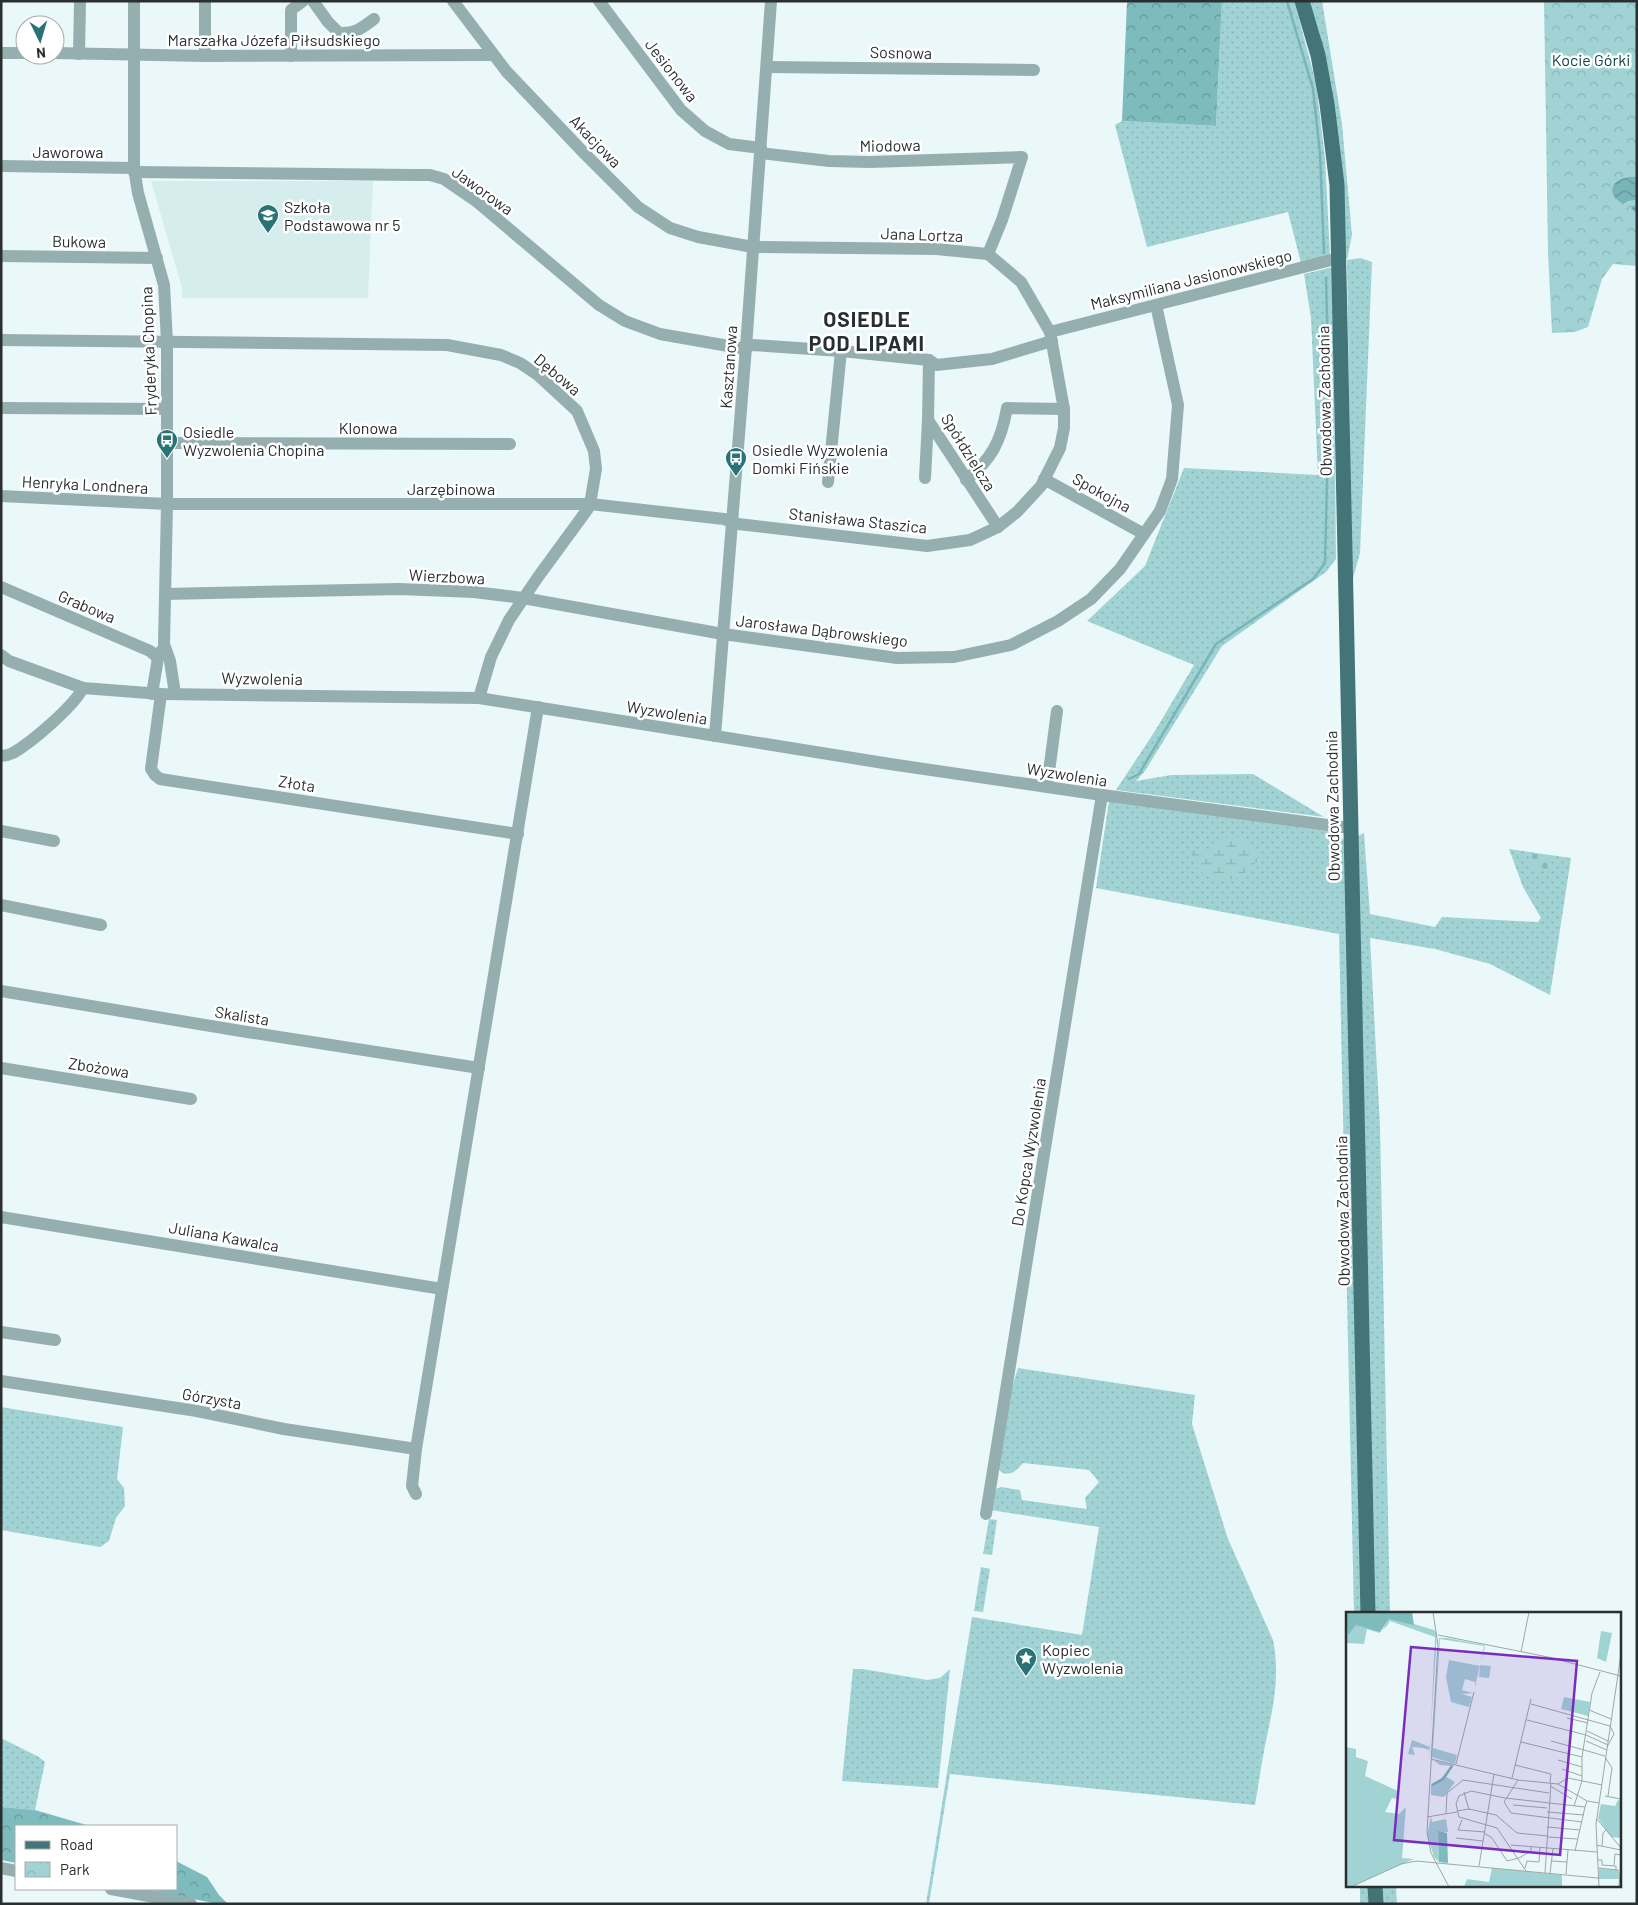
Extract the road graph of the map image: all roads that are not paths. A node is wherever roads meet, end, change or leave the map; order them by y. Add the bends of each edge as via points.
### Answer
1 (80, 1) edge
2 (134, 1) edge
3 (205, 1) edge
4 (303, 1) edge
5 (313, 1) edge
6 (453, 1) edge
7 (599, 1) edge
8 (771, 1) edge
9 (1302, 1) edge
10 (374, 19) dead end
11 (1, 53) edge
12 (15, 53) edge
13 (65, 54) edge
14 (79, 54) junction
15 (134, 54) junction
16 (492, 55) junction
17 (205, 56) junction
18 (291, 56) junction
19 (766, 67) junction
20 (1034, 70) dead end
21 (760, 150) junction
22 (1, 166) edge
23 (134, 170) junction
24 (753, 247) junction
25 (988, 254) junction
26 (1, 256) edge
27 (157, 258) junction
28 (1339, 258) junction
29 (1156, 305) junction
30 (1051, 336) junction
31 (1, 340) edge
32 (167, 342) junction
33 (746, 347) junction
34 (841, 351) junction
35 (929, 360) junction
36 (1, 408) edge
37 (166, 409) junction
38 (1064, 409) junction
39 (928, 420) junction
40 (167, 443) junction
41 (510, 444) dead end
42 (925, 478) dead end
43 (1044, 479) junction
44 (966, 480) junction
45 (828, 482) dead end
46 (1, 496) edge
47 (167, 504) junction
48 (590, 504) junction
49 (732, 522) junction
50 (998, 527) junction
51 (1144, 534) junction
52 (1, 587) edge
53 (166, 594) junction
54 (523, 598) junction
55 (723, 634) junction
56 (164, 644) junction
57 (1, 655) edge
58 (158, 658) junction
59 (83, 688) junction
60 (157, 694) junction
61 (175, 694) junction
62 (479, 698) junction
63 (538, 707) junction
64 (1057, 711) dead end
65 (715, 736) junction
66 (1, 756) edge
67 (1047, 787) junction
68 (1102, 795) junction
69 (1350, 828) junction
70 (1, 831) edge
71 (518, 834) junction
72 (54, 841) dead end
73 (1, 905) edge
74 (101, 925) dead end
75 (1, 991) edge
76 (1, 1068) edge
77 (478, 1068) junction
78 (191, 1099) dead end
79 (1, 1217) edge
80 (442, 1289) junction
81 (1, 1332) edge
82 (55, 1340) dead end
83 (1, 1381) edge
84 (416, 1449) junction
85 (416, 1494) dead end
86 (986, 1514) dead end
87 (1368, 1612) edge
88 (1, 1868) edge
89 (15, 1871) edge
90 (1375, 1888) edge
91 (116, 1890) edge
92 (191, 1904) edge
93 (1376, 1904) edge

1 - 14 street
2 - 15 street, Fryderyka Chopina
3 - 17 street
4 - 18 street via 291,10
5 - 10 street via 339,33 354,32
6 - 16 street, Akacjowa
7 - 21 street, Jesionowa via 681,110 706,131 729,144
8 - 19 street, Kasztanowa
9 - 28 main road, Obwodowa Zachodnia via 1318,56 1327,104 1338,185
11 - 12 street
13 - 14 street, Marszałka Józefa Piłsudskiego
14 - 15 street, Marszałka Józefa Piłsudskiego
15 - 17 street, Marszałka Józefa Piłsudskiego
15 - 23 street, Fryderyka Chopina
16 - 18 street, Marszałka Józefa Piłsudskiego
16 - 24 street, Akacjowa via 638,207 670,228 698,237
17 - 18 street, Marszałka Józefa Piłsudskiego
19 - 20 street, Sosnowa
19 - 21 street, Kasztanowa
21 - 24 street, Kasztanowa
21 - 25 street, Miodowa via 829,161 1022,157
22 - 23 street, Jaworowa
23 - 27 street, Fryderyka Chopina
23 - 33 street, Jaworowa via 414,175 444,179 476,201 600,305 625,321 660,334
24 - 25 street, Jana Lortza via 936,249
24 - 33 street, Kasztanowa
25 - 30 street via 1021,282
26 - 27 street, Bukowa
27 - 32 street, Fryderyka Chopina via 164,285
28 - 29 street, Maksymiliana Jasionowskiego
28 - 69 main road, Obwodowa Zachodnia
29 - 30 street, Maksymiliana Jasionowskiego
29 - 51 street, Jarosława Dąbrowskiego via 1178,405 1172,478 1160,511
30 - 35 street via 992,359 936,365
30 - 38 street, Stanisława Staszica
31 - 32 street, Dębowa
32 - 37 street, Fryderyka Chopina
32 - 48 street, Dębowa via 447,344 501,355 538,375 576,411 594,452 596,469
33 - 34 street
33 - 49 street, Kasztanowa
34 - 35 street
34 - 45 street
35 - 39 street, Spółdzielcza
36 - 37 street
37 - 40 street, Fryderyka Chopina
38 - 43 street, Stanisława Staszica via 1060,448
38 - 44 street via 1007,408 1003,430 994,449 983,466
39 - 42 street
39 - 44 street, Spółdzielcza
40 - 41 street, Klonowa
40 - 47 street, Fryderyka Chopina
43 - 50 street, Stanisława Staszica via 1041,486
43 - 51 street, Spokojna
44 - 50 street, Spółdzielcza
46 - 47 street, Henryka Londnera
47 - 48 street, Jarzębinowa
47 - 53 street, Fryderyka Chopina
48 - 49 street, Jarzębinowa
48 - 54 street, Dębowa
49 - 50 street, Stanisława Staszica via 927,546 970,540
49 - 55 street, Kasztanowa
51 - 55 street, Jarosława Dąbrowskiego via 1120,569 1091,599 1012,645 954,657 897,658
52 - 58 street, Grabowa via 150,651
53 - 54 street, Wierzbowa via 398,589
53 - 56 street, Fryderyka Chopina
54 - 55 street, Wierzbowa
54 - 62 street, Dębowa via 491,657
55 - 65 street, Kasztanowa
56 - 58 street, Fryderyka Chopina
56 - 61 street, Fryderyka Chopina
57 - 59 street, Wyzwolenia via 9,661
58 - 60 street, Fryderyka Chopina
59 - 60 street, Wyzwolenia
59 - 66 street via 78,698 39,733 11,754
60 - 61 street, Wyzwolenia
60 - 71 street, Złota via 151,769 160,779
61 - 62 street, Wyzwolenia
62 - 63 street, Wyzwolenia
63 - 65 street, Wyzwolenia
63 - 71 street
64 - 67 street
65 - 67 street, Wyzwolenia
67 - 68 street, Wyzwolenia
68 - 69 street, Wyzwolenia
68 - 86 street, Do Kopca Wyzwolenia
69 - 87 main road, Obwodowa Zachodnia
70 - 72 street
71 - 77 street
73 - 74 street
75 - 77 street, Skalista
76 - 78 street, Zbożowa
77 - 80 street
79 - 80 street, Juliana Kawalca
80 - 84 street
81 - 82 street
83 - 84 street, Górzysta
84 - 85 street via 412,1486
88 - 89 street
90 - 93 main road
91 - 92 street

